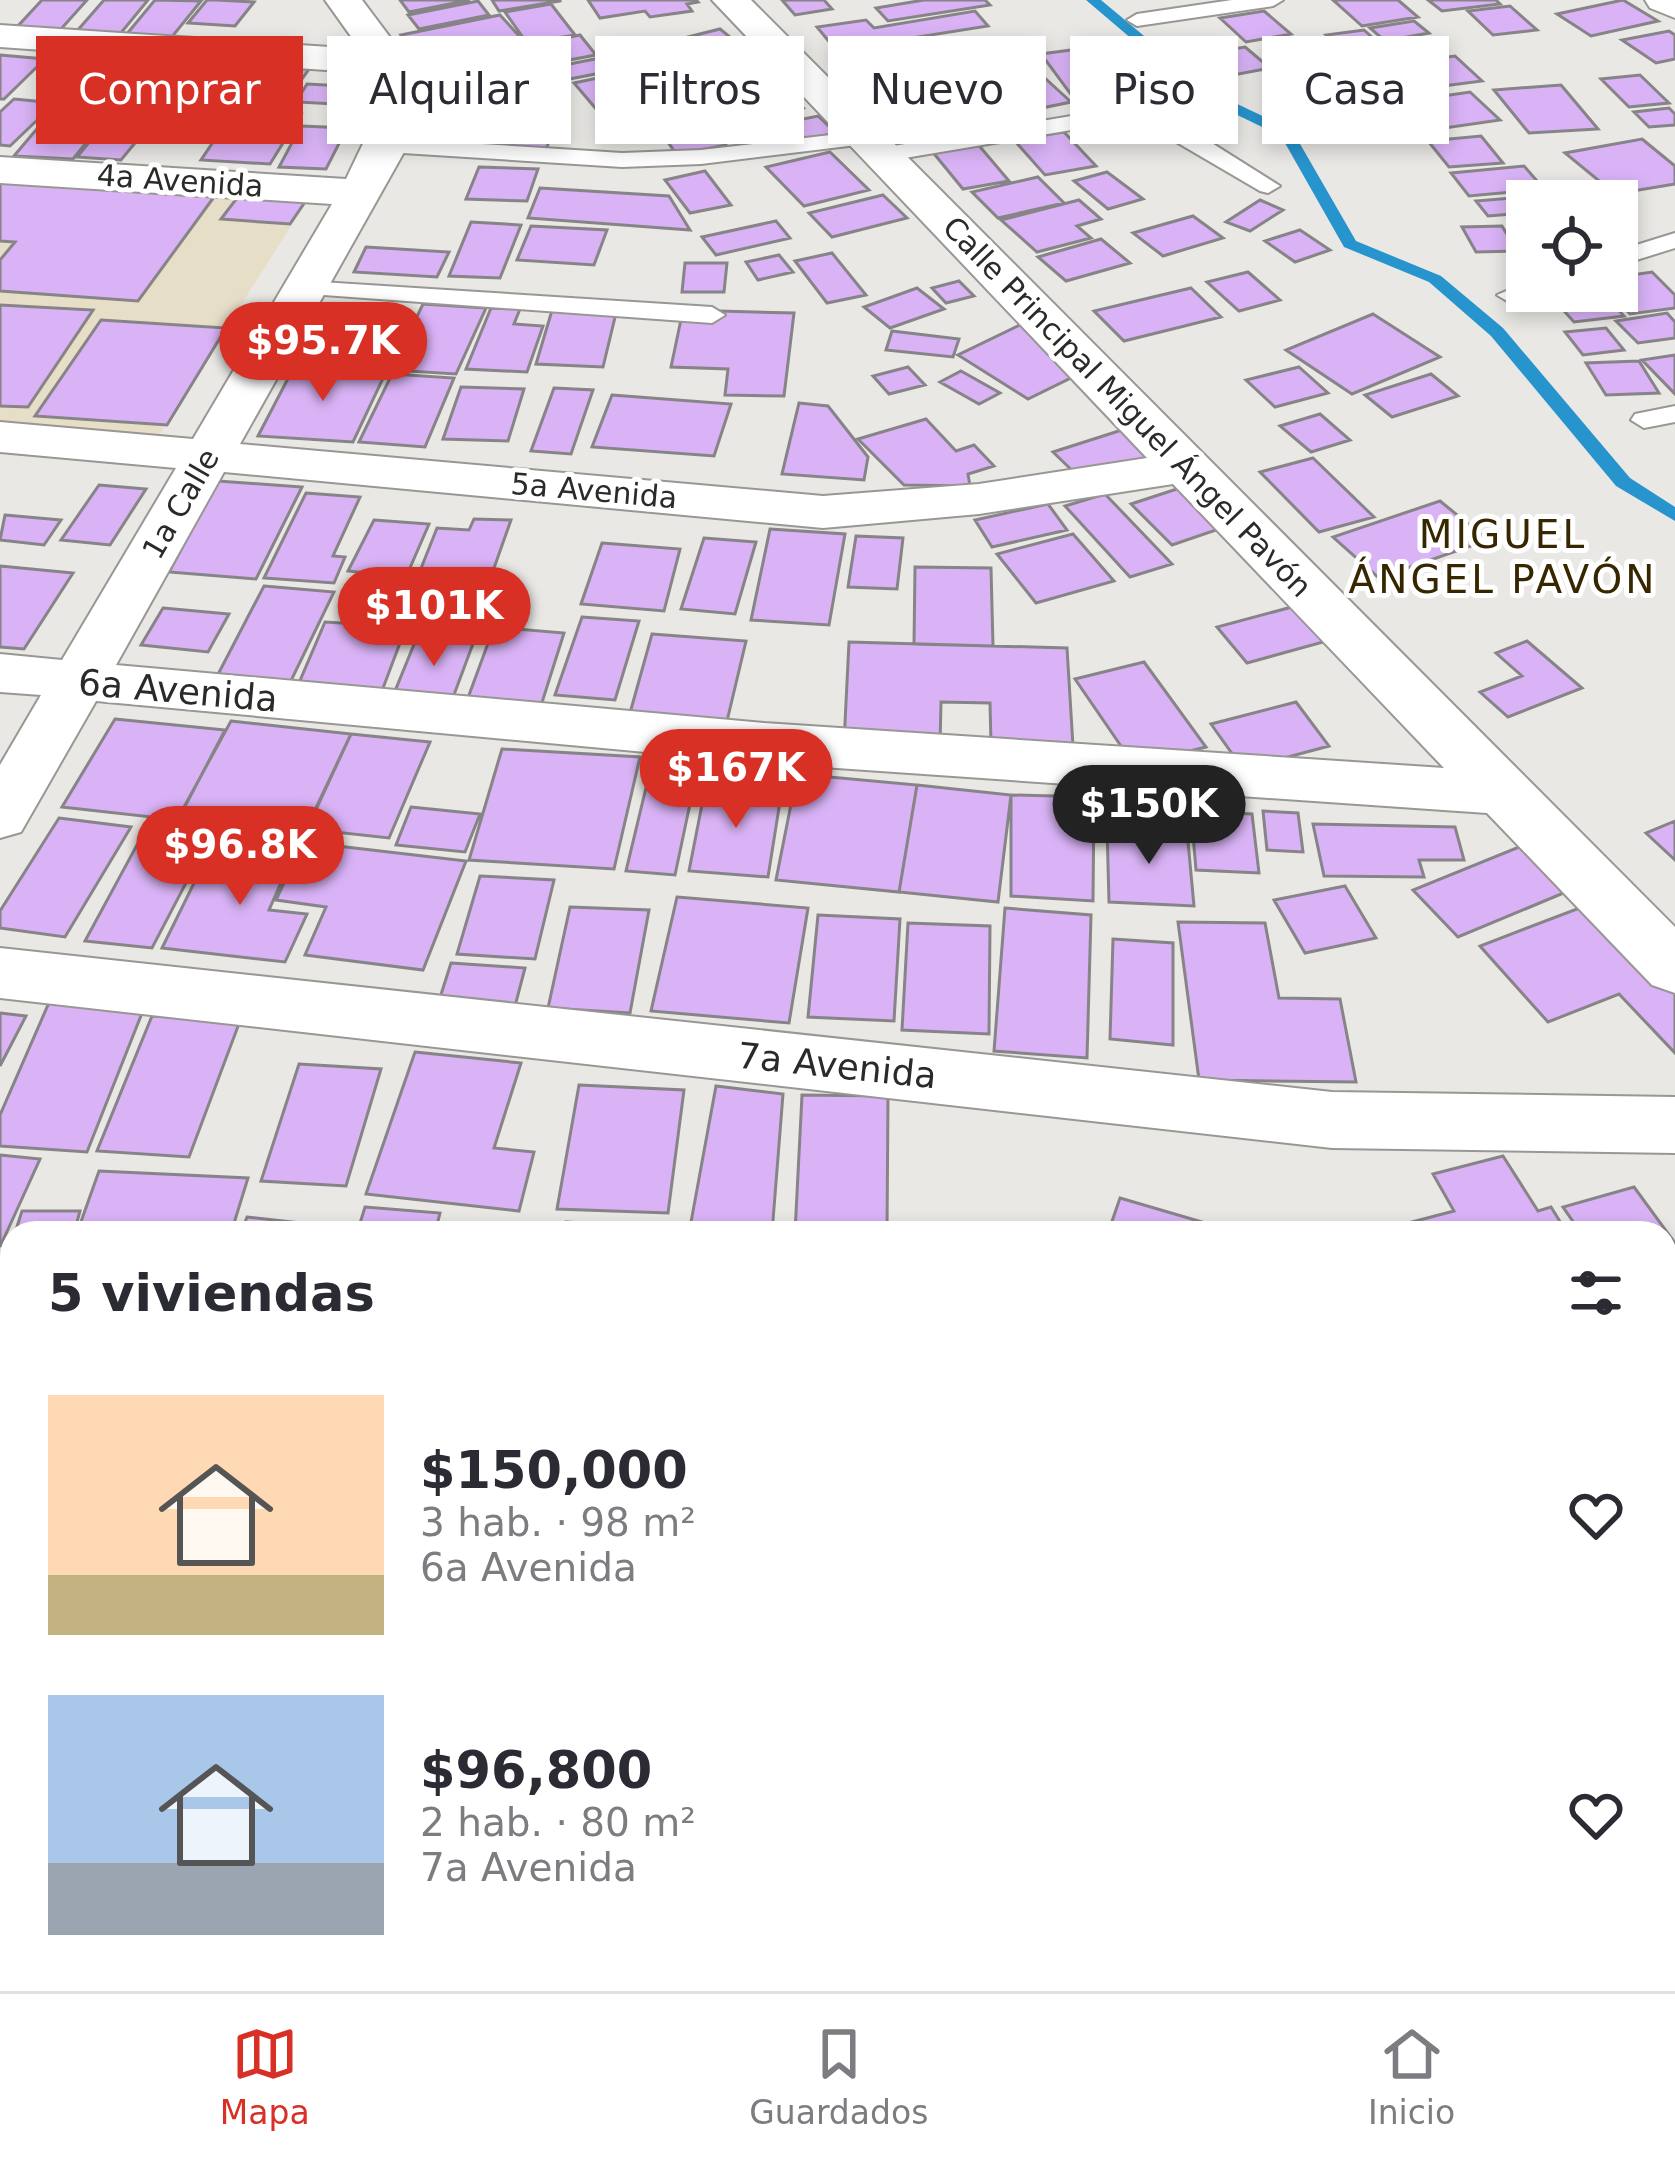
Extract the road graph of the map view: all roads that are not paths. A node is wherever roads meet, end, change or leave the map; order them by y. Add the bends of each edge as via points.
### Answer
1 (344, 0) edge
2 (730, 0) edge
3 (1273, 0) edge
4 (1663, 0) edge
5 (1675, 7) edge
6 (1137, 20) dead end
7 (0, 36) edge
8 (370, 36) edge
9 (327, 58) edge
10 (387, 146) joint
11 (873, 147) junction
12 (0, 170) edge
13 (1268, 186) dead end
14 (360, 193) junction
15 (1675, 240) edge
16 (1638, 252) edge
17 (305, 288) junction
18 (712, 315) dead end
19 (1675, 414) edge
20 (1645, 420) dead end
21 (0, 437) edge
22 (209, 455) junction
23 (1186, 467) junction
24 (0, 673) edge
25 (78, 681) junction
26 (1504, 794) junction
27 (0, 817) edge
28 (1675, 968) edge
29 (0, 973) edge
30 (1675, 1125) edge

1 - 8 street, 1a Calle
2 - 11 street, Calle Principal Miguel Ángel Pavón
3 - 6 lane
4 - 5 street
7 - 9 street
10 - 11 lane via 622,160
10 - 14 street, 1a Calle
11 - 13 lane via 1137,112
11 - 23 street, Calle Principal Miguel Ángel Pavón
12 - 14 street, 4a Avenida
14 - 17 street, 1a Calle
15 - 16 lane
17 - 18 lane
17 - 22 street, 1a Calle
19 - 20 lane
21 - 22 street, 5a Avenida
22 - 23 street, 5a Avenida via 823,512 979,499
22 - 25 street, 1a Calle
23 - 26 street, Calle Principal Miguel Ángel Pavón
24 - 25 street, 6a Avenida
25 - 26 street, 6a Avenida via 764,743
25 - 27 street, 1a Calle
26 - 28 street, Calle Principal Miguel Ángel Pavón
29 - 30 street, 7a Avenida via 1332,1120

